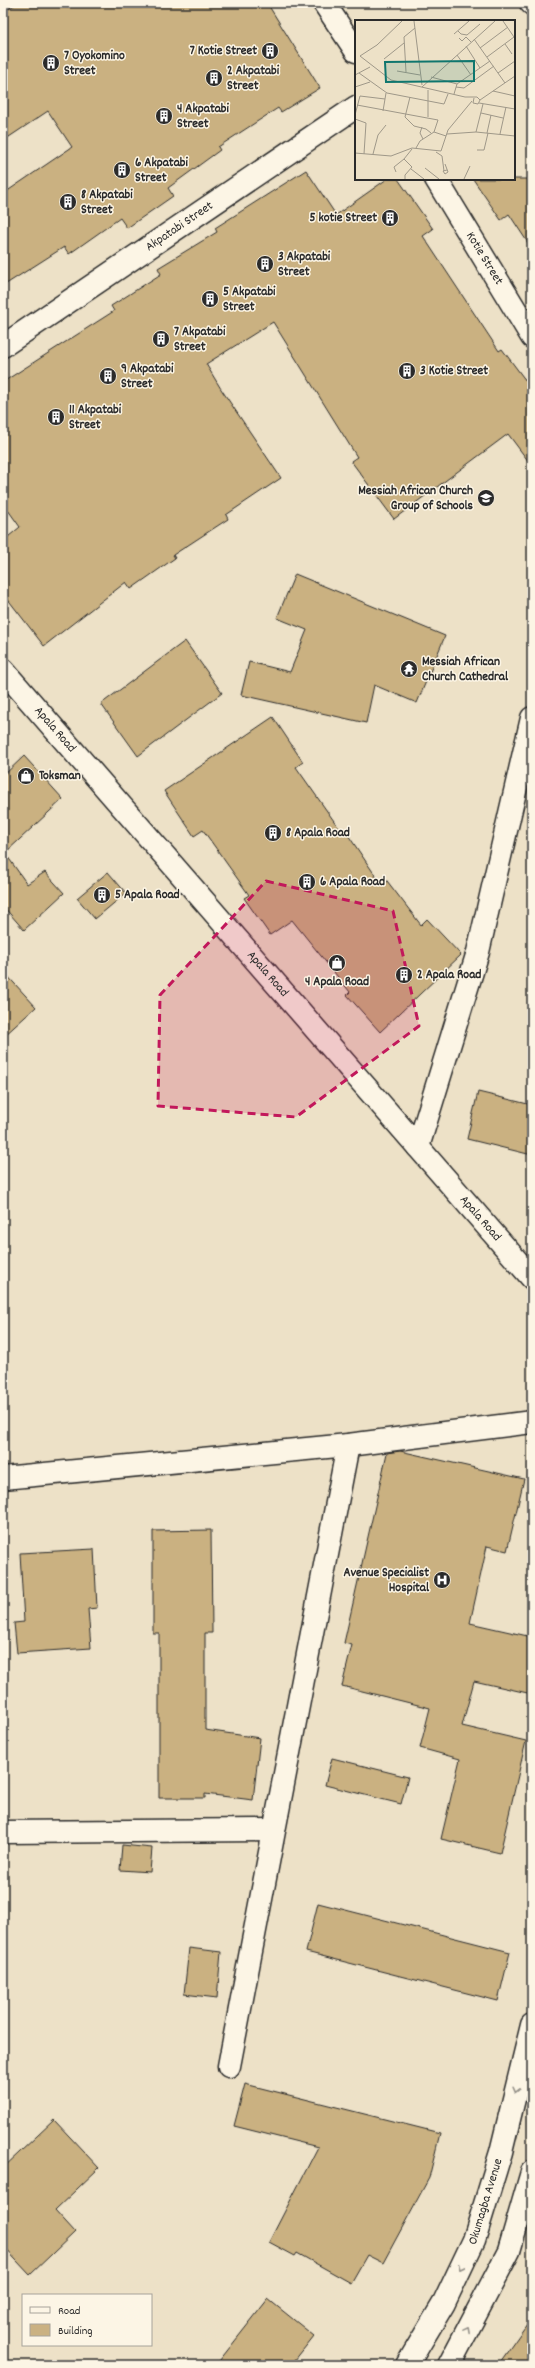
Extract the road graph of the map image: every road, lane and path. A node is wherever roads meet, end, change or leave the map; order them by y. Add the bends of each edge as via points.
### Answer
1 (324, 3) edge
2 (355, 50) edge
3 (355, 108) edge
4 (437, 180) edge
5 (532, 337) edge
6 (3, 346) edge
7 (3, 670) edge
8 (532, 718) edge
9 (418, 1147) junction
10 (532, 1278) edge
11 (532, 1422) edge
12 (348, 1445) junction
13 (3, 1478) edge
14 (274, 1830) junction
15 (3, 1832) edge
16 (532, 2025) edge
17 (229, 2066) dead end
18 (532, 2172) edge
19 (407, 2365) edge
20 (449, 2365) edge

1 - 2 street
3 - 6 street, Akpatabi Street
4 - 5 street, Kotie Street
7 - 9 street, Apala Road
8 - 9 street via 478,952
9 - 10 street, Apala Road
11 - 12 street
12 - 13 street
12 - 14 street
14 - 15 street
14 - 17 street
16 -> 19 street, Okumagba Avenue via 501,2152 474,2240 444,2303
20 -> 18 street via 509,2251

